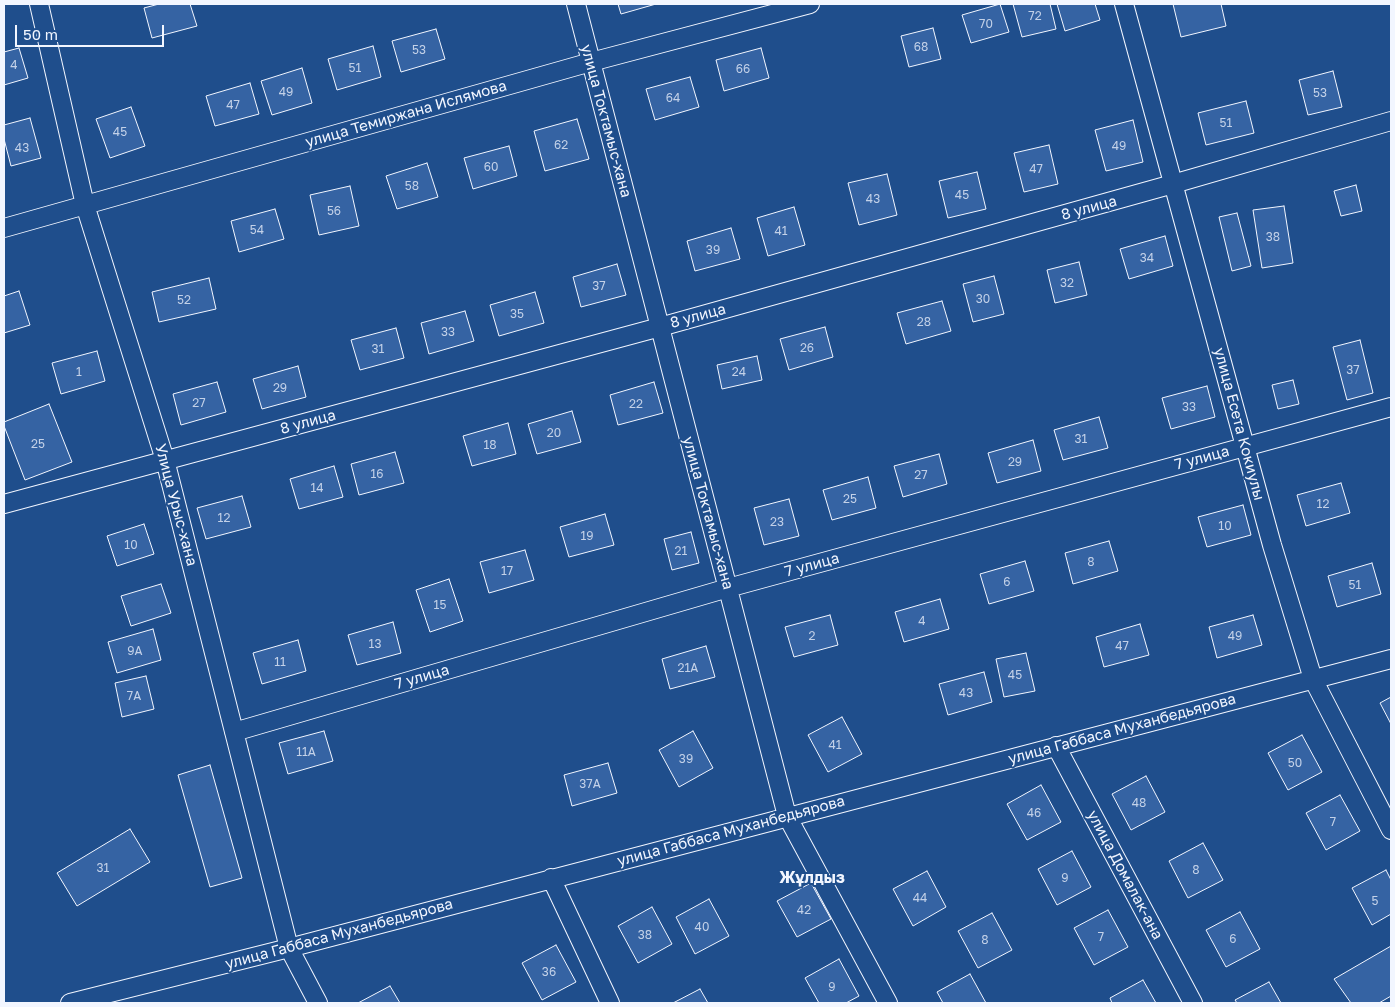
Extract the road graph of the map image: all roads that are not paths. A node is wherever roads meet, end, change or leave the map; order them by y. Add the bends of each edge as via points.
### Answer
1 (39, 4) edge
2 (576, 4) edge
3 (810, 4) edge
4 (1124, 4) edge
5 (591, 62) junction
6 (1391, 121) edge
7 (1173, 184) junction
8 (84, 205) junction
9 (4, 228) edge
10 (660, 327) junction
11 (1391, 407) edge
12 (1246, 446) junction
13 (165, 460) junction
14 (4, 504) edge
15 (728, 588) junction
16 (1391, 659) edge
17 (1313, 679) junction
18 (234, 732) junction
19 (1056, 746) junction
20 (788, 816) junction
21 (1391, 830) edge
22 (551, 878) junction
23 (289, 948) junction
24 (70, 1003) edge
25 (318, 1003) edge
26 (610, 1003) edge
27 (888, 1003) edge
28 (1193, 1003) edge

1 - 8 street, Улица Урыс-хана
2 - 5 street, улица Токтамыс-хана
3 - 5 street, улица Темиржана Ислямова
4 - 7 street, улица Есета Кокиулы
5 - 8 street, улица Темиржана Ислямова
5 - 10 street, улица Токтамыс-хана
6 - 7 street, 8 улица
7 - 10 street, 8 улица
7 - 12 street, улица Есета Кокиулы
8 - 9 street, улица Темиржана Ислямова
8 - 13 street, Улица Урыс-хана
10 - 13 street, 8 улица
10 - 15 street, улица Токтамыс-хана
11 - 12 street, 7 улица
12 - 15 street, 7 улица
12 - 17 street, улица Есета Кокиулы
13 - 14 street, 8 улица
13 - 18 street, Улица Урыс-хана
15 - 18 street, 7 улица
15 - 20 street, улица Токтамыс-хана
16 - 17 street, улица Габбаса Муханбедьярова
17 - 19 street, улица Габбаса Муханбедьярова
17 - 21 street, улица Есета Кокиулы
18 - 23 street, Улица Урыс-хана
19 - 20 street, улица Габбаса Муханбедьярова
19 - 28 street, улица Домалак-ана
20 - 22 street, улица Габбаса Муханбедьярова
20 - 27 street, улица Токтамыс-хана
22 - 23 street, улица Габбаса Муханбедьярова
22 - 26 street
23 - 24 street, улица Габбаса Муханбедьярова
23 - 25 street, Улица Урыс-хана

